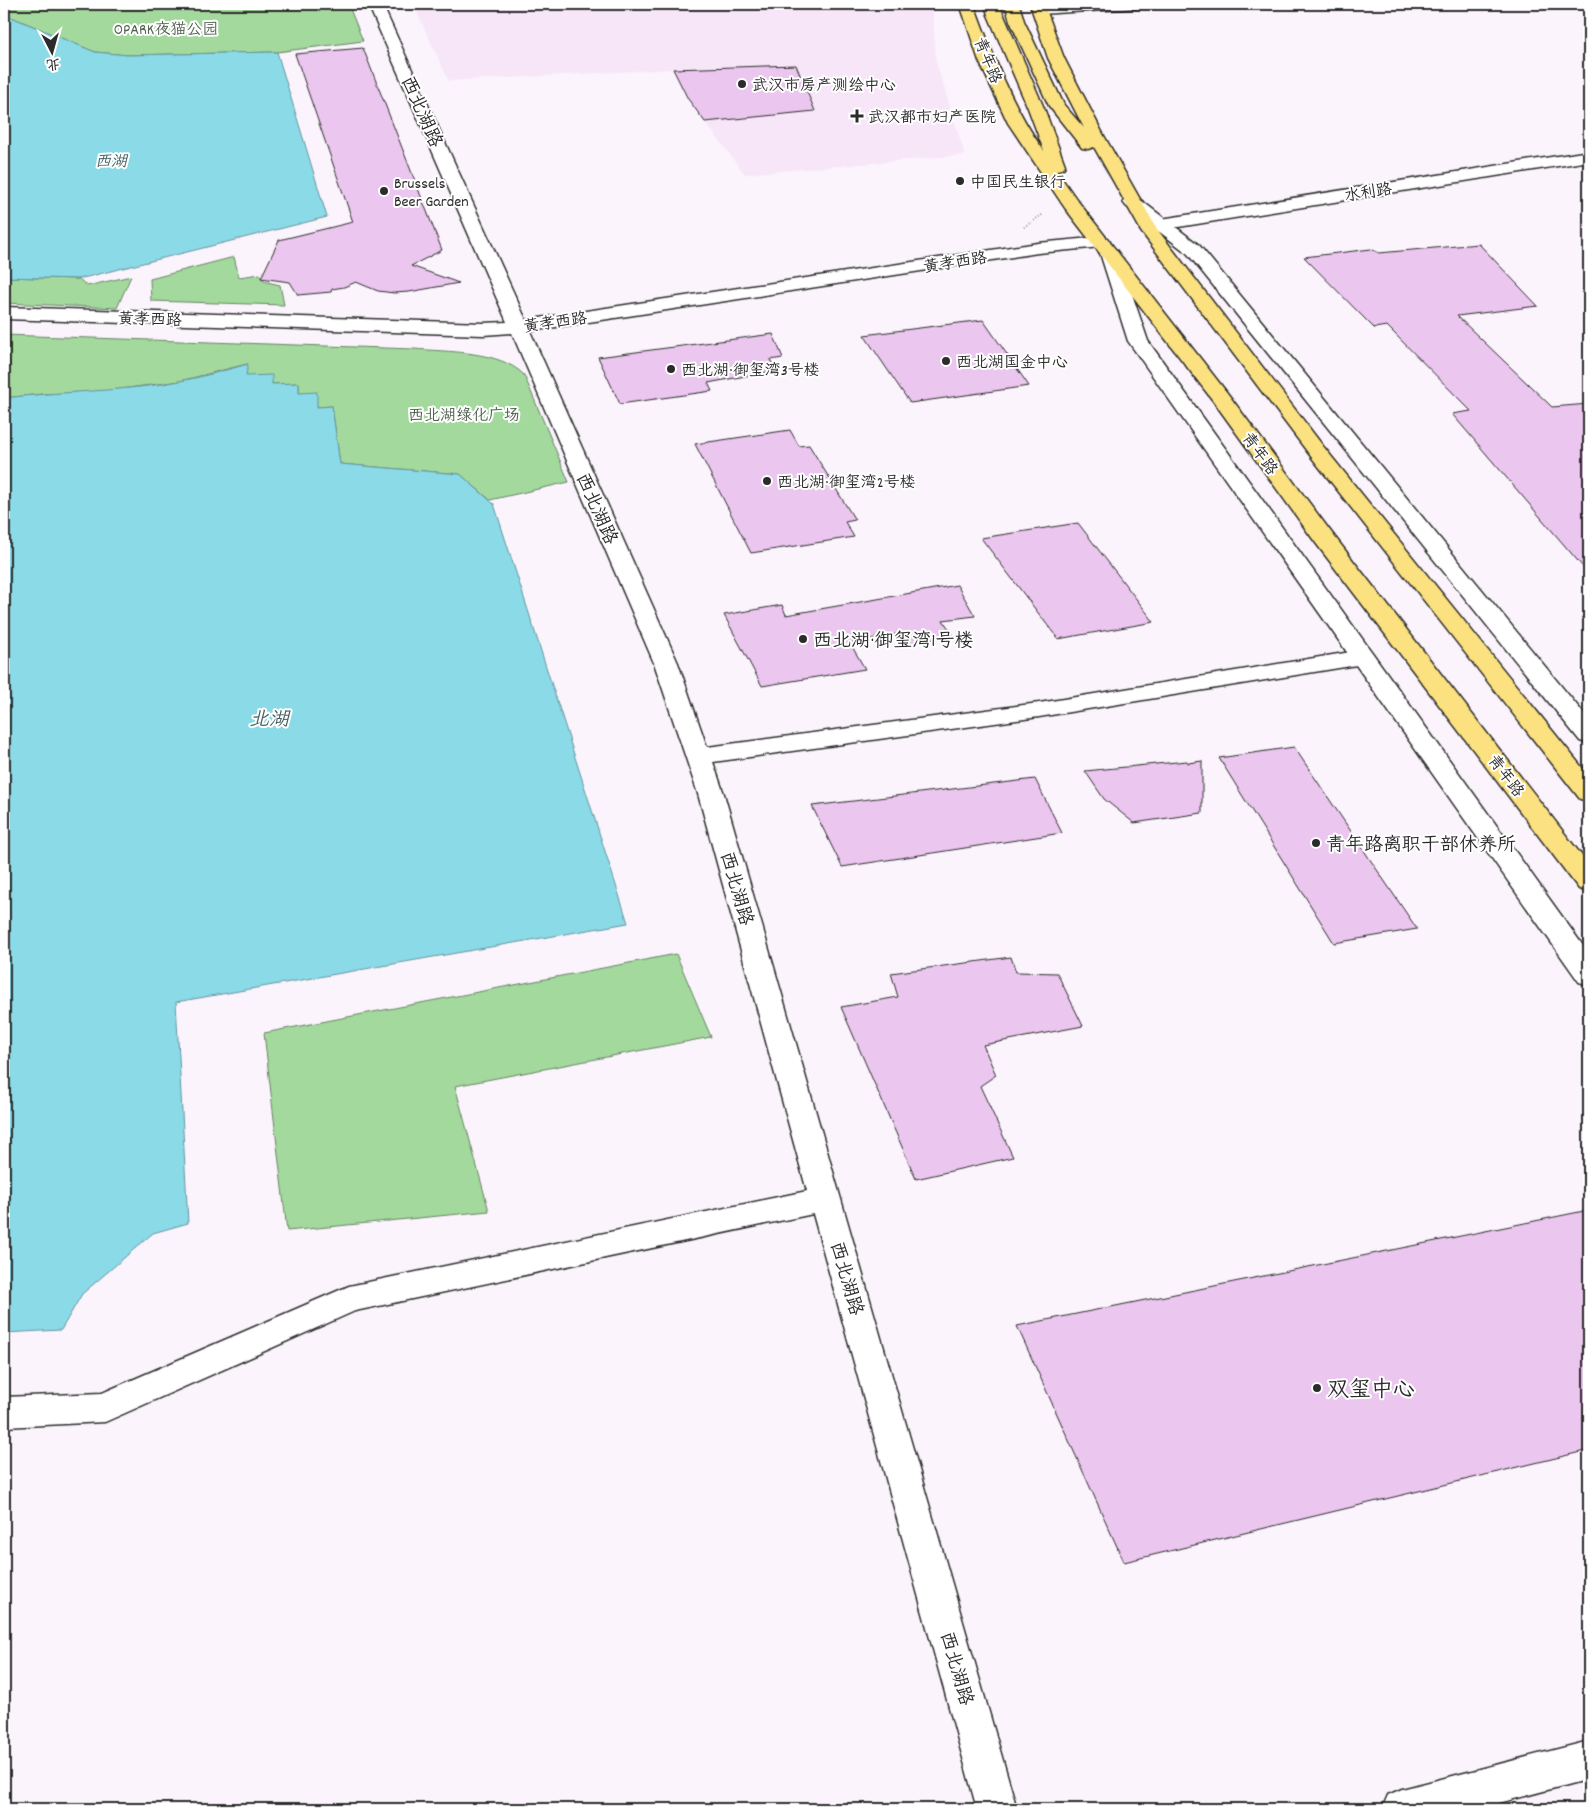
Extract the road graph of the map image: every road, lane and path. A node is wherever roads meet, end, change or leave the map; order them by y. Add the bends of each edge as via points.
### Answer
1 (375, 4) edge
2 (967, 4) edge
3 (992, 4) edge
4 (1012, 4) edge
5 (1139, 4) edge
6 (1038, 7) edge
7 (1589, 156) edge
8 (1129, 197) junction
9 (1071, 204) junction
10 (1042, 215) dead end
11 (1022, 227) dead end
12 (1155, 227) junction
13 (1104, 248) junction
14 (4, 312) edge
15 (519, 327) junction
16 (1363, 657) junction
17 (1589, 736) edge
18 (698, 756) junction
19 (1589, 793) edge
20 (1589, 883) edge
21 (1589, 975) edge
22 (826, 1199) junction
23 (4, 1412) edge
24 (1589, 1760) edge
25 (997, 1809) edge
26 (1402, 1809) edge

1 - 15 street, 西北湖路
2 - 9 main road, 青年路 via 987,61 1016,124
3 - 9 main road via 1036,108
4 - 8 main road via 1016,21 1057,106
5 - 6 street
6 - 8 main road via 1056,58
7 - 12 street, 水利路
8 - 12 main road
9 - 13 main road, 青年路
10 - 11 path
12 - 17 street via 1193,249
12 - 19 main road via 1316,450
13 - 15 street, 黄孝西路 via 1038,248
13 - 16 street via 1138,342
13 - 20 main road, 青年路
14 - 15 street, 黄孝西路 via 484,329
15 - 18 street, 西北湖路 via 666,663
16 - 18 street via 1039,710
16 - 21 street
18 - 22 street, 西北湖路
22 - 23 street via 349,1299 105,1407
22 - 25 street, 西北湖路
24 - 26 street

